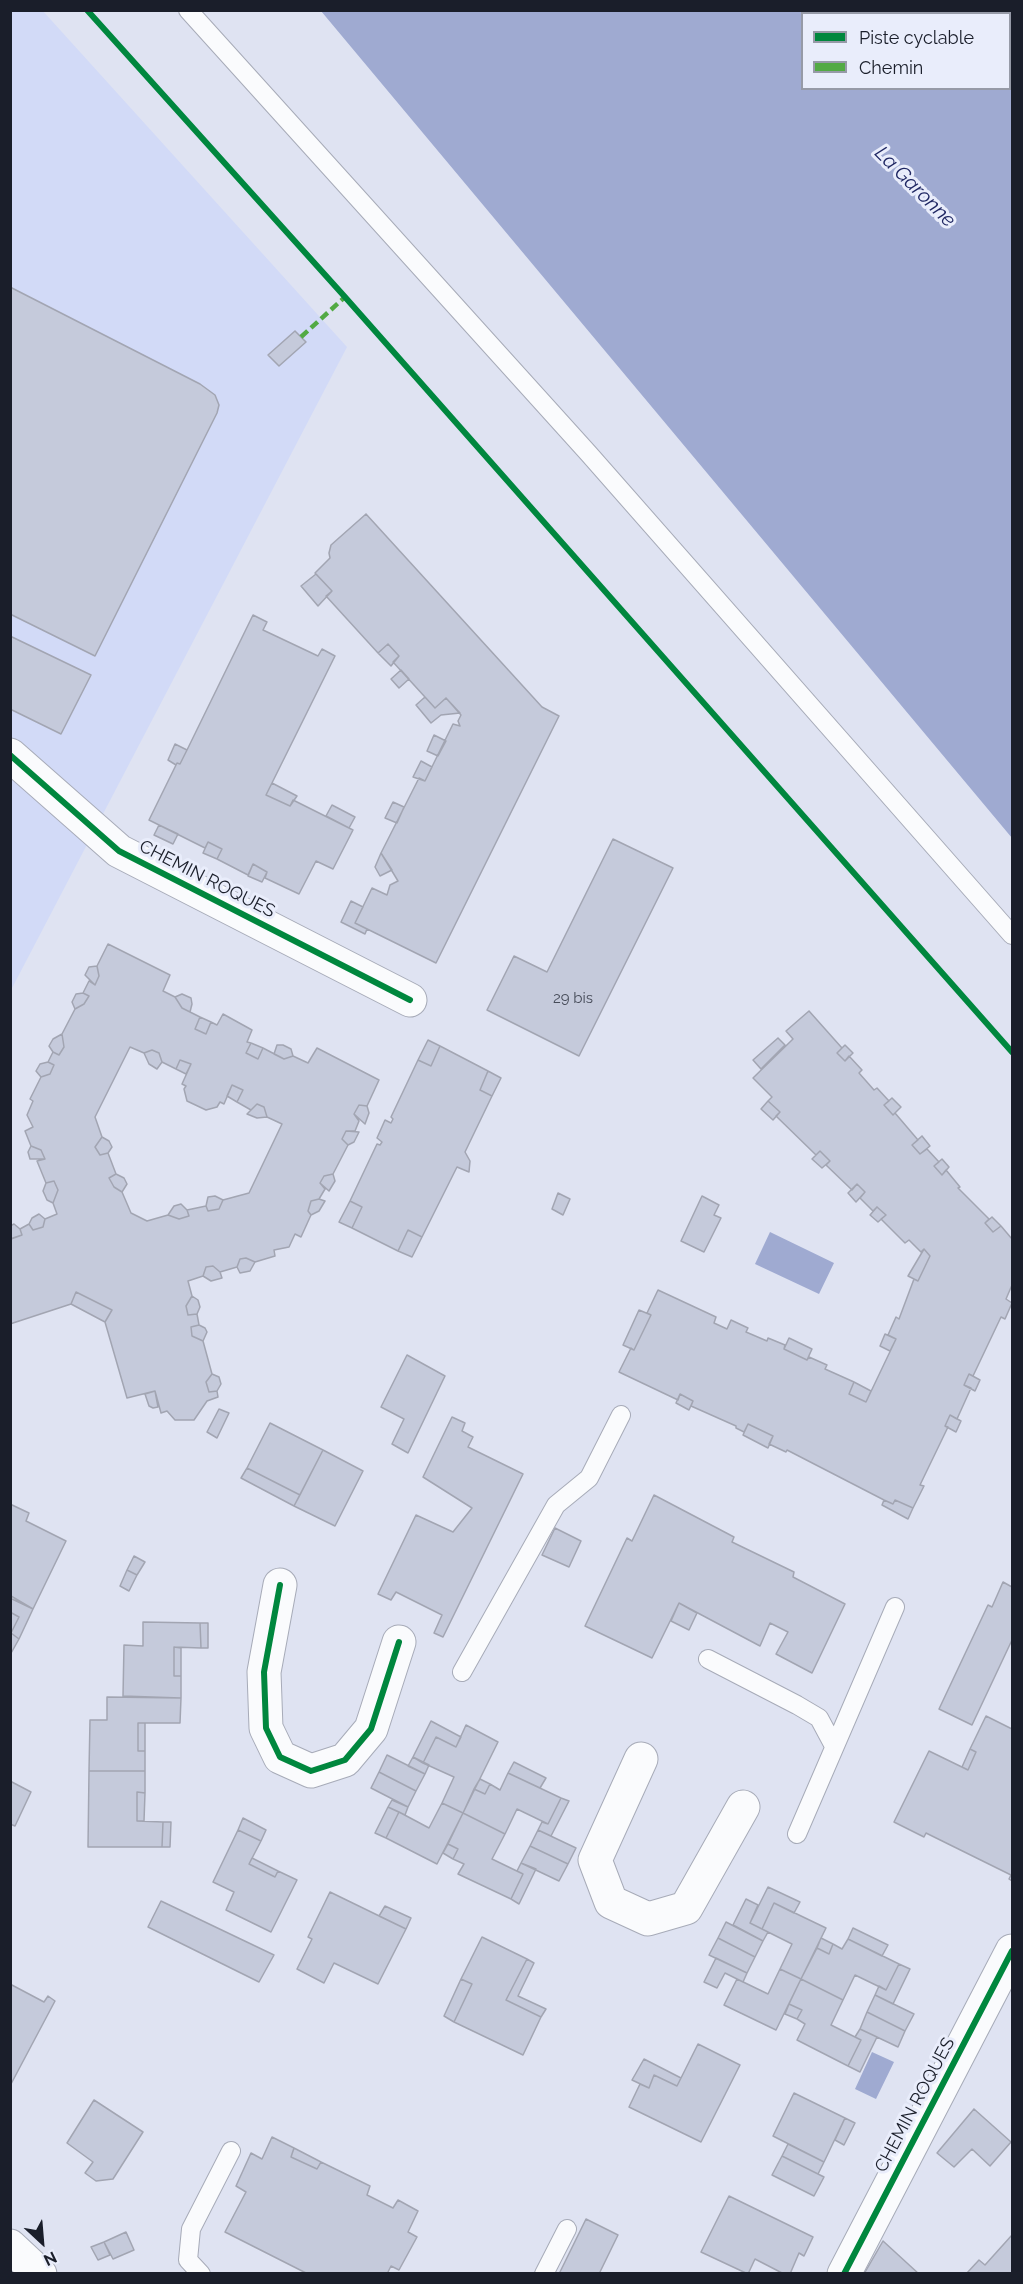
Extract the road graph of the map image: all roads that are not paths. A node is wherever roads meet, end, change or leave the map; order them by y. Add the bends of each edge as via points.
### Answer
1 (188, 10) edge
2 (10, 755) edge
3 (1012, 935) edge
4 (410, 1000) dead end
5 (621, 1415) dead end
6 (280, 1585) dead end
7 (895, 1608) dead end
8 (399, 1642) dead end
9 (708, 1659) dead end
10 (462, 1672) dead end
11 (834, 1746) junction
12 (641, 1759) dead end
13 (742, 1808) dead end
14 (797, 1834) dead end
15 (1012, 1951) edge
16 (231, 2151) dead end
17 (567, 2229) dead end
18 (10, 2247) edge
19 (40, 2274) edge
20 (201, 2274) edge
21 (544, 2274) edge
22 (844, 2274) edge

1 - 3 lane via 589,454
2 - 4 street, CHEMIN ROQUES via 119,851
5 - 10 lane via 589,1478 556,1505
6 - 8 street via 264,1672 266,1728 280,1757 311,1771 345,1760 371,1729
7 - 11 lane
9 - 11 lane via 819,1718
11 - 14 lane
12 - 13 street via 595,1860 610,1902 648,1919 686,1908
15 - 22 street, CHEMIN ROQUES
16 - 20 lane via 190,2229 188,2260
17 - 21 lane
18 - 19 street

